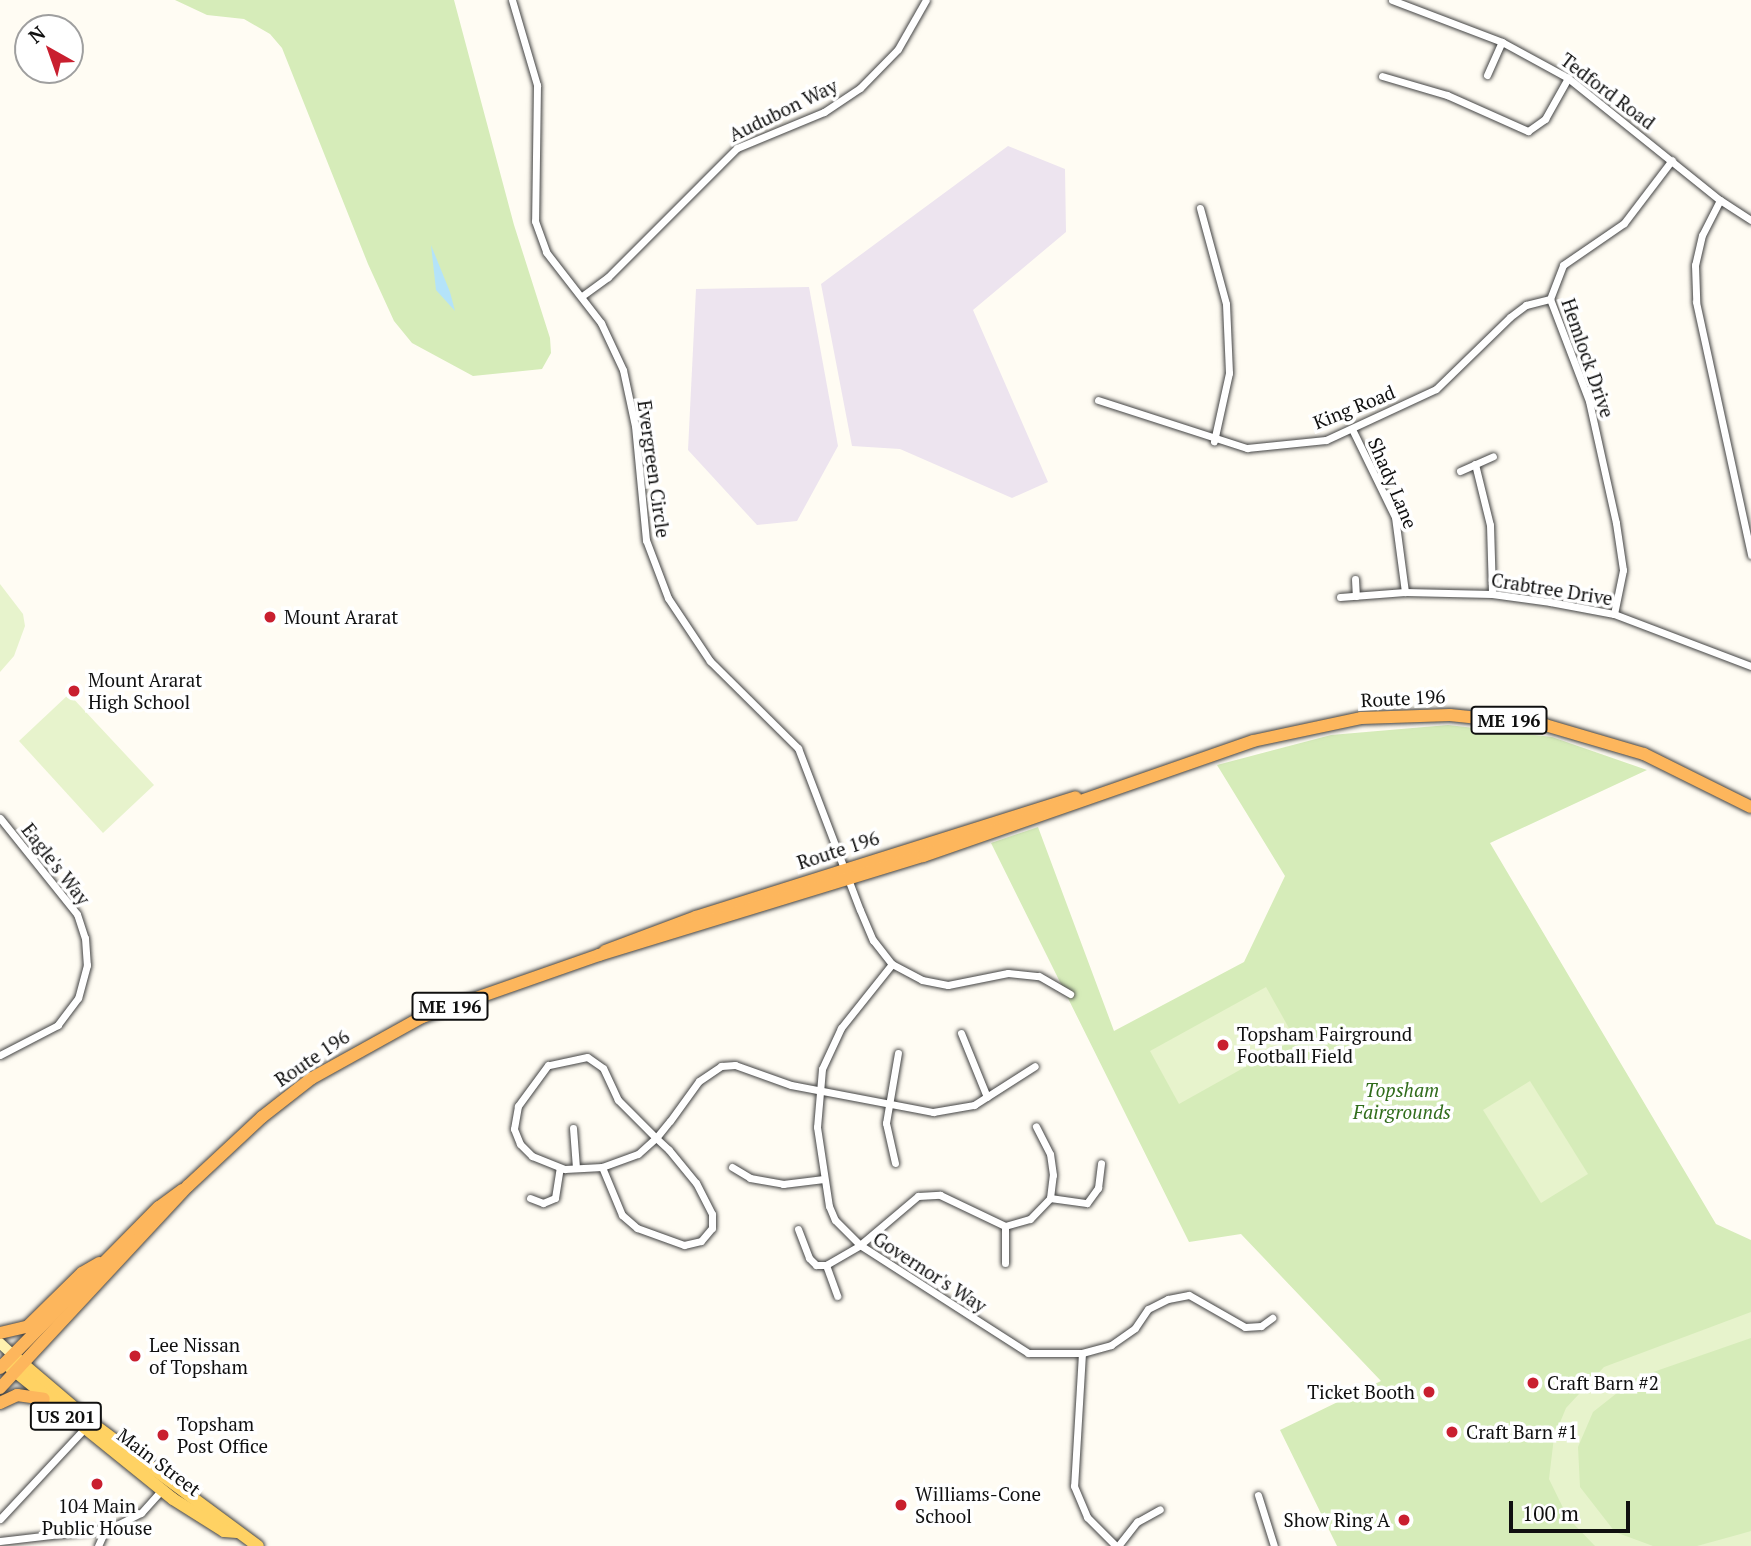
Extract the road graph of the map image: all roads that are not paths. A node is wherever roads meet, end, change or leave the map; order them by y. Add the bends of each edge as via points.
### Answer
1 (512, 0) edge
2 (926, 0) edge
3 (1392, 0) edge
4 (1502, 43) junction
5 (1487, 75) dead end
6 (1382, 76) dead end
7 (1568, 78) junction
8 (1672, 160) junction
9 (1720, 201) junction
10 (1200, 208) dead end
11 (1751, 219) edge
12 (582, 296) junction
13 (1550, 299) junction
14 (1098, 401) dead end
15 (1352, 429) junction
16 (1214, 441) junction
17 (1493, 456) dead end
18 (1475, 464) junction
19 (1460, 471) dead end
20 (1751, 555) edge
21 (1355, 579) dead end
22 (1405, 592) junction
23 (1492, 594) junction
24 (1356, 596) junction
25 (1340, 597) dead end
26 (1614, 614) junction
27 (1751, 664) edge
28 (1751, 807) edge
29 (0, 818) edge
30 (845, 875) junction
31 (892, 964) junction
32 (1070, 994) dead end
33 (961, 1033) dead end
34 (898, 1053) dead end
35 (0, 1055) edge
36 (1035, 1066) dead end
37 (818, 1088) junction
38 (987, 1097) junction
39 (892, 1102) junction
40 (1036, 1126) dead end
41 (573, 1128) dead end
42 (656, 1138) junction
43 (895, 1163) dead end
44 (1101, 1163) dead end
45 (602, 1167) junction
46 (732, 1167) dead end
47 (560, 1168) junction
48 (576, 1168) junction
49 (824, 1179) junction
50 (188, 1186) junction
51 (530, 1198) dead end
52 (1050, 1198) junction
53 (1005, 1226) junction
54 (798, 1229) dead end
55 (860, 1245) junction
56 (114, 1253) junction
57 (1005, 1263) dead end
58 (826, 1265) junction
59 (837, 1296) dead end
60 (1272, 1318) dead end
61 (0, 1333) edge
62 (0, 1343) edge
63 (1082, 1353) junction
64 (4, 1361) edge
65 (20, 1369) junction
66 (0, 1388) edge
67 (44, 1399) junction
68 (0, 1403) edge
69 (83, 1430) junction
70 (166, 1486) junction
71 (1258, 1495) dead end
72 (1160, 1509) dead end
73 (0, 1519) edge
74 (105, 1530) junction
75 (0, 1541) edge
76 (98, 1546) edge
77 (258, 1546) edge
78 (1117, 1546) edge
79 (1274, 1546) edge

1 - 12 street, Evergreen Circle via 537,85 535,221 546,252
2 - 12 street, Audubon Way via 898,49 860,88 824,112 737,148 608,278
3 - 4 street, Tedford Road
4 - 5 street
4 - 7 street, Tedford Road
6 - 7 street via 1447,95 1528,131 1545,119
7 - 8 street, Tedford Road
8 - 9 street, Tedford Road
8 - 13 street, Hemlock Drive via 1624,223 1563,265
9 - 11 street, Tedford Road
9 - 20 street via 1702,235 1695,265 1696,302
10 - 16 street via 1226,304 1228,373
12 - 30 street, Evergreen Circle via 601,323 623,370 635,426 646,540 661,582 710,661 798,748
13 - 15 street, King Road via 1526,305 1510,317 1436,389
13 - 26 street, Hemlock Drive via 1589,401 1616,523 1623,570
14 - 16 street, King Road
15 - 16 street, King Road via 1326,440 1247,448
15 - 22 street, Shady Lane via 1395,517
17 - 18 street
18 - 19 street
18 - 23 street via 1490,525
21 - 24 street
22 - 23 street, Crabtree Drive
22 - 24 street, Crabtree Drive
23 - 26 street, Crabtree Drive
24 - 25 street, Crabtree Drive
26 - 27 street, Crabtree Drive
28 - 30 highway, Route 196 / ME 196 via 1682,770 1619,745 1545,725 1450,715 1361,718 1292,730 1093,794 1067,798
29 - 35 street, Eagle's Way via 77,914 87,965 78,998 58,1025
30 - 31 street, Evergreen Circle via 873,940
30 - 50 highway, Route 196 / ME 196 via 620,943 598,955 456,1004 367,1045 271,1110
31 - 32 street via 922,980 948,985 1008,973 1039,976
31 - 37 street, Governor's Way via 841,1028 828,1050
33 - 38 street
34 - 39 street
36 - 38 street
37 - 39 street
37 - 42 street via 769,1079 735,1065 721,1066 699,1081
37 - 49 street, Governor's Way via 817,1127
38 - 39 street via 974,1105 933,1112
39 - 43 street via 886,1123
40 - 52 street via 1050,1154
41 - 48 street
42 - 45 street via 638,1154
42 - 45 street via 683,1165 706,1199 712,1228 701,1241 684,1245 637,1228 622,1215
42 - 47 street via 618,1100 603,1068 587,1057 569,1057 548,1065 534,1080 518,1106 514,1129 532,1156
44 - 52 street via 1098,1188 1087,1203
45 - 48 street
46 - 49 street via 750,1178 783,1184
47 - 48 street
47 - 51 street via 555,1198 543,1203
49 - 55 street, Governor's Way via 835,1220
50 - 56 highway, Route 196 / ME 196 via 167,1200
50 - 65 highway, Route 196 / ME 196
52 - 53 street via 1030,1219
53 - 55 street via 929,1193 906,1203
53 - 57 street
54 - 58 street via 809,1258 816,1265
55 - 58 street
55 - 63 street, Governor's Way via 1028,1353
56 - 61 highway via 82,1273 27,1327
56 - 64 highway, Route 196 / ME 196
58 - 59 street
60 - 63 street, Governor's Way via 1261,1326 1245,1327 1189,1295 1148,1309 1135,1328 1111,1345
62 - 64 main road, Main Street / US 201
63 - 78 street via 1074,1486 1078,1502
64 - 65 main road, Main Street / US 201
65 - 66 highway, Route 196 / ME 196
65 - 67 main road, Main Street / US 201
65 - 70 main road, Main Street / US 201
67 - 68 highway via 18,1395
67 - 69 main road, Main Street / US 201
69 - 70 main road, Main Street / US 201
69 - 73 street
70 - 74 street via 136,1517
70 - 77 main road, Main Street / US 201 via 224,1531 237,1532
71 - 79 street
72 - 78 street via 1137,1522
74 - 75 street
74 - 76 street

